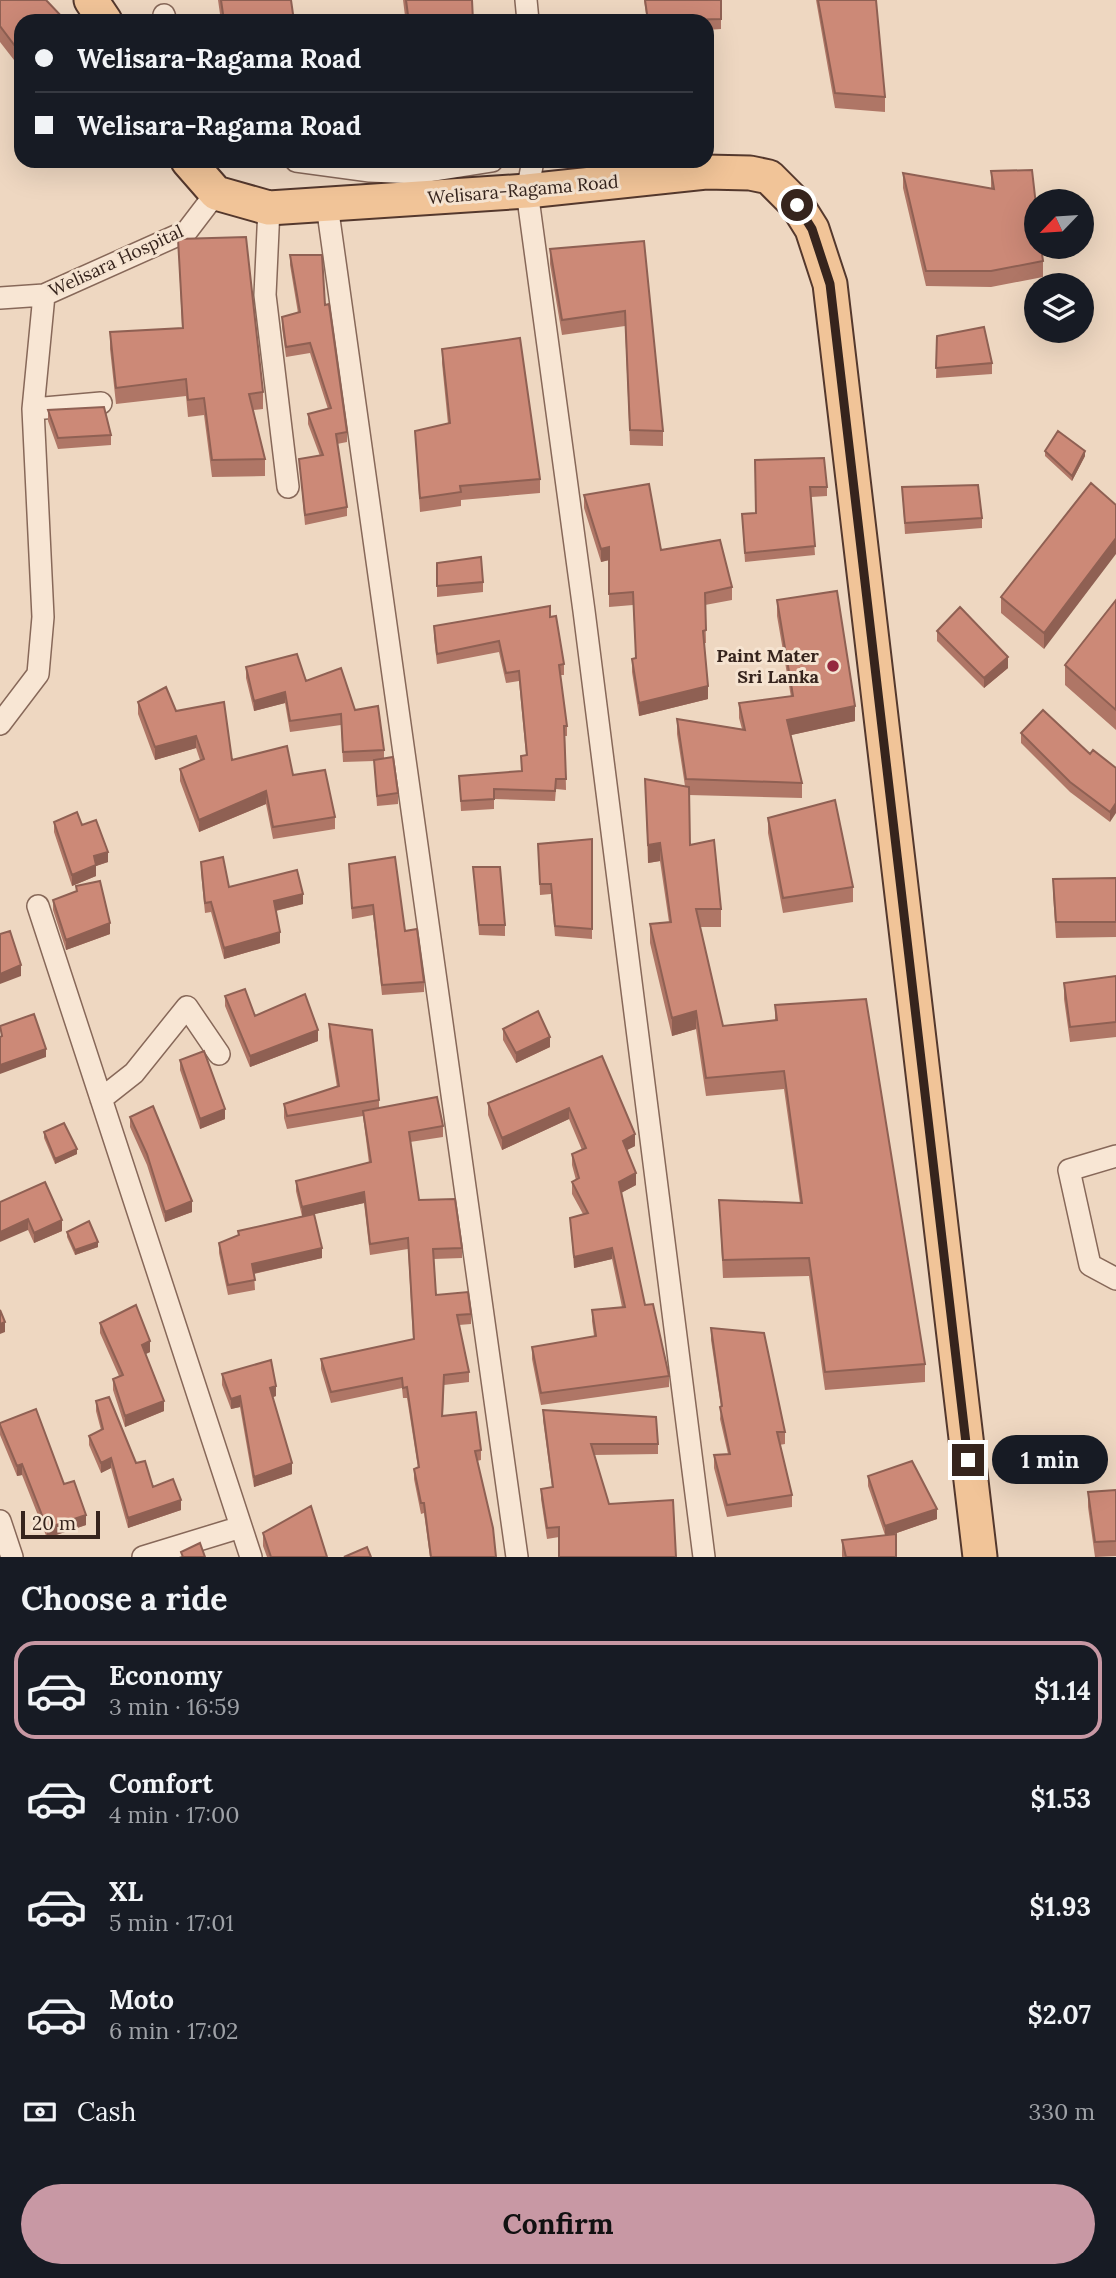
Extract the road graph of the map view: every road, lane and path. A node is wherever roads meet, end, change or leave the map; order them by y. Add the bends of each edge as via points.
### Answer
1 (194, 168) edge
2 (348, 168) edge
3 (448, 168) edge
4 (530, 176) edge
5 (216, 193) junction
6 (327, 205) junction
7 (269, 208) junction
8 (44, 295) junction
9 (0, 298) edge
10 (101, 403) dead end
11 (33, 409) junction
12 (288, 487) dead end
13 (0, 724) edge
14 (38, 906) dead end
15 (219, 1054) dead end
16 (101, 1098) junction
17 (1116, 1156) edge
18 (1116, 1279) edge
19 (0, 1521) edge
20 (241, 1527) junction
21 (12, 1557) edge
22 (143, 1557) edge
23 (251, 1557) edge
24 (517, 1557) edge
25 (704, 1557) edge
26 (980, 1557) edge

1 - 5 main road
2 - 3 street via 416,173
4 - 6 main road, Welisara-Ragama Road
4 - 25 street
4 - 26 main road, Welisara-Ragama Road via 706,172 769,177 785,190 812,229 821,254 830,284
5 - 7 main road, Welisara-Ragama Road
5 - 8 street, Welisara Hospital via 187,231
6 - 7 main road, Welisara-Ragama Road
6 - 24 street
7 - 12 street via 265,295
8 - 9 street, Welisara Hospital
8 - 11 street
10 - 11 street
11 - 13 street via 43,617 38,674
14 - 16 street
15 - 16 street via 187,1007 134,1073
16 - 20 street
17 - 18 street via 1069,1170 1090,1265
19 - 21 street
20 - 22 street
20 - 23 street

